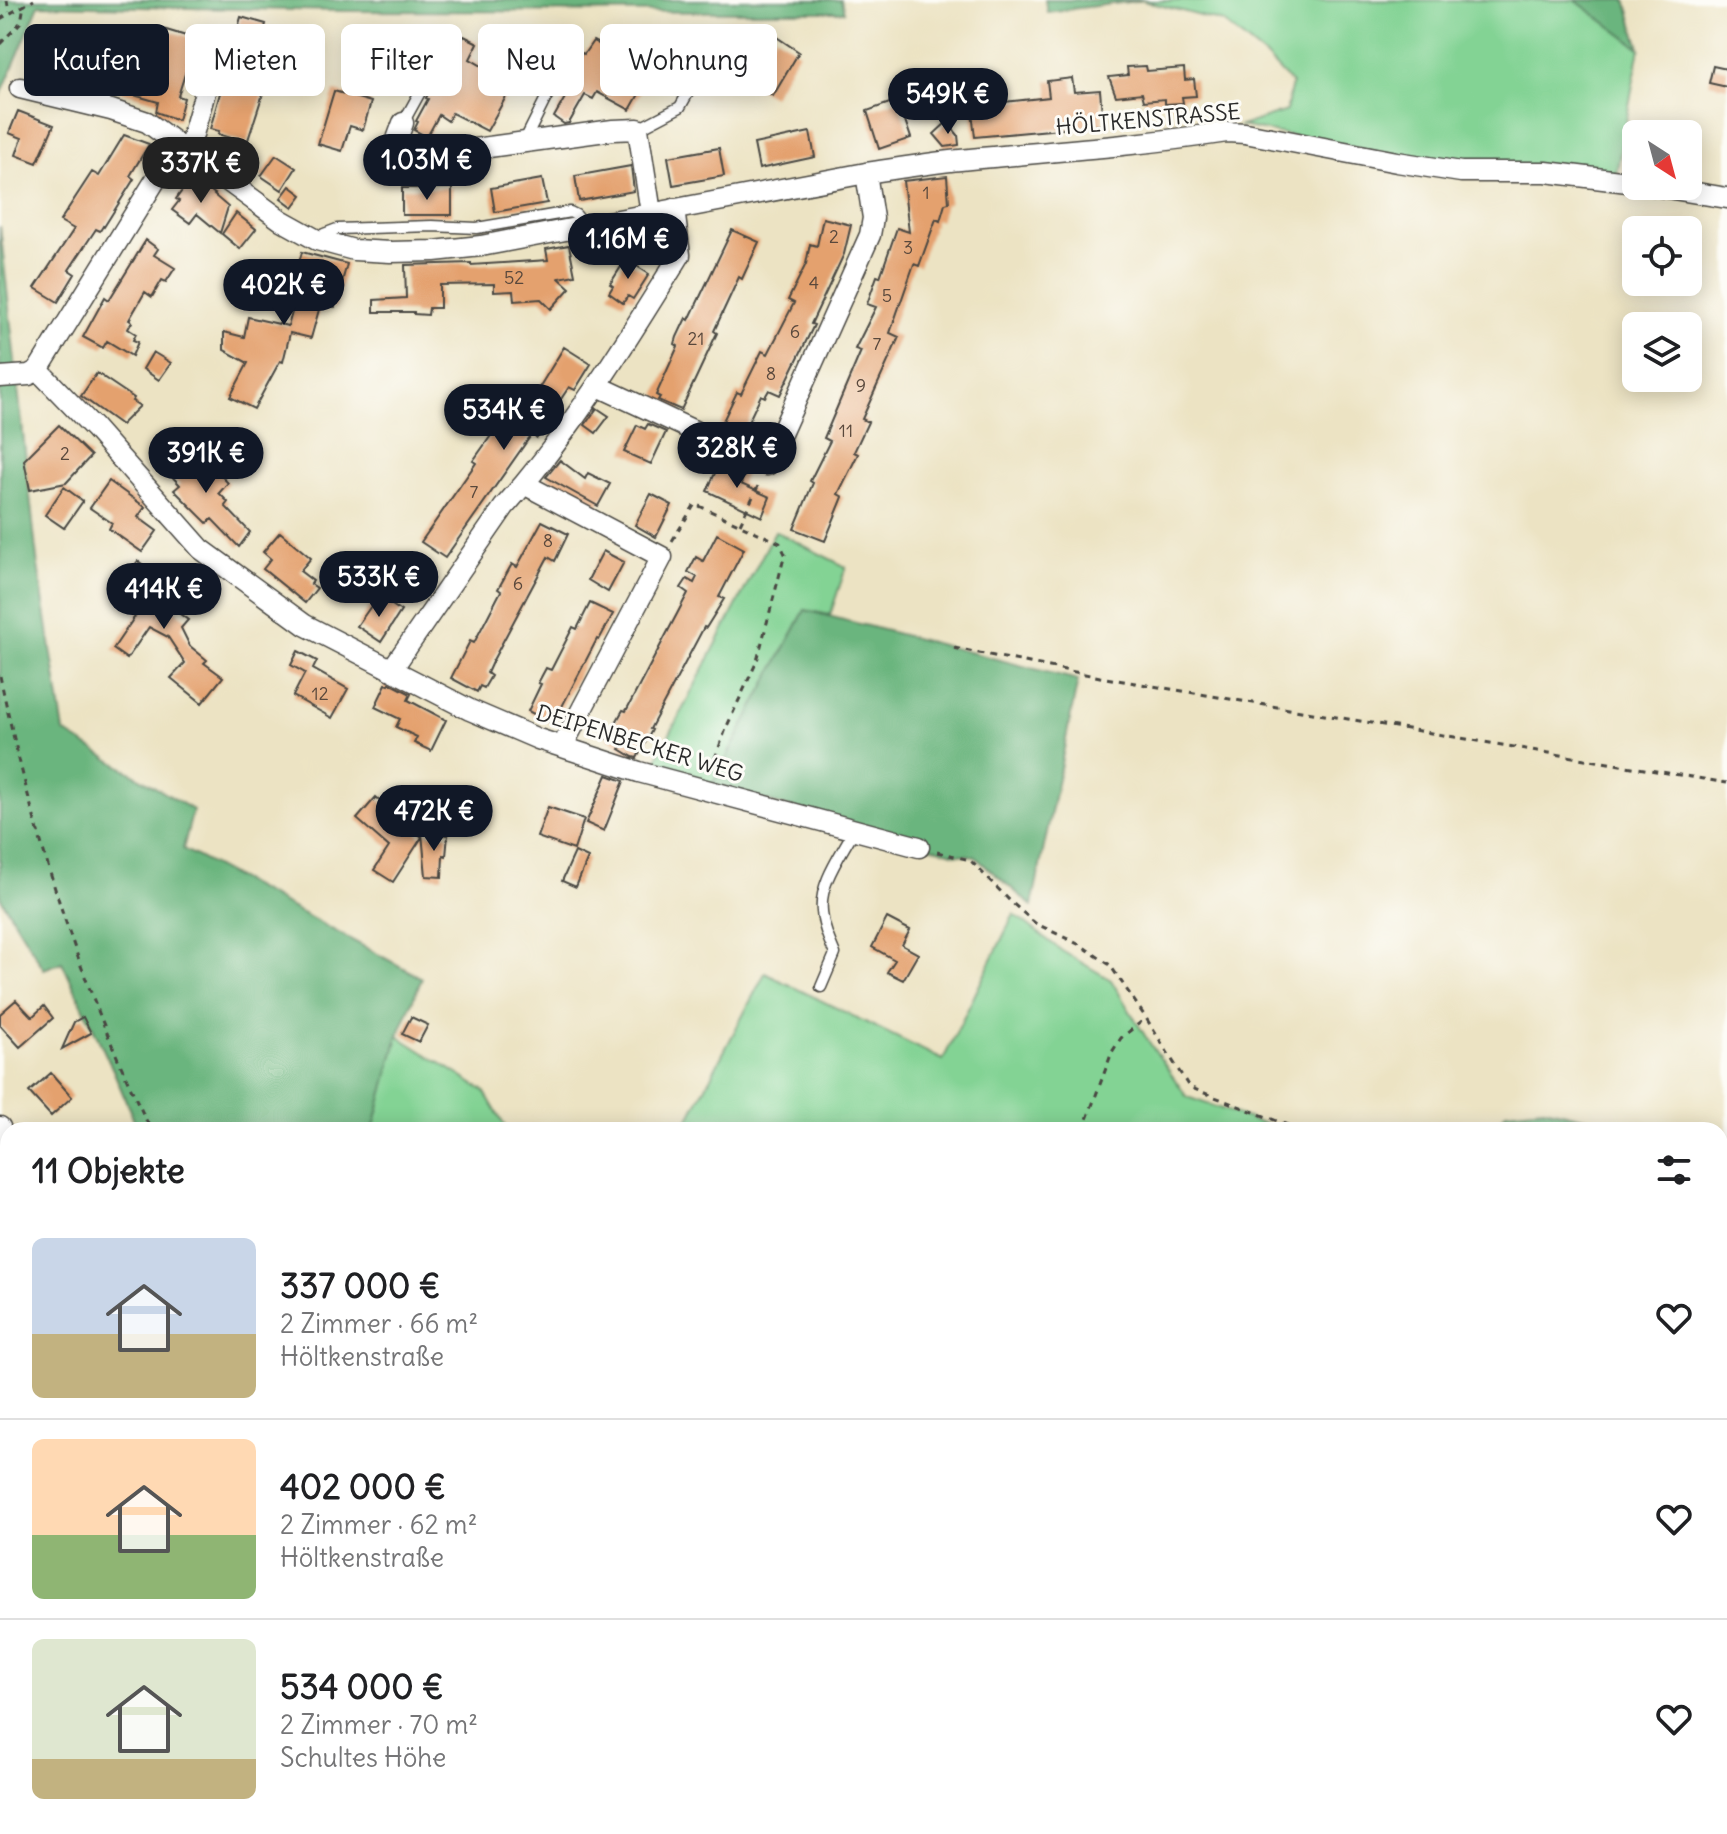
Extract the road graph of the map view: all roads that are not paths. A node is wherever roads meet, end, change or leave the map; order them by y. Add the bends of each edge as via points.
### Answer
1 (20, 88) dead end
2 (204, 96) edge
3 (418, 96) edge
4 (547, 96) edge
5 (686, 96) edge
6 (403, 123) joint
7 (638, 129) junction
8 (524, 142) junction
9 (188, 152) junction
10 (866, 173) junction
11 (1622, 181) edge
12 (1702, 194) edge
13 (1727, 198) edge
14 (674, 209) junction
15 (651, 213) junction
16 (38, 370) junction
17 (9, 377) edge
18 (598, 386) junction
19 (524, 484) junction
20 (392, 669) junction
21 (562, 747) junction
22 (854, 830) junction
23 (919, 847) road end
24 (821, 987) dead end

1 - 9 street, HÖLTKENSTRASSE via 136,117
2 - 9 street
3 - 6 lane
4 - 8 lane
5 - 7 lane via 680,107
6 - 8 street via 396,147 407,157
7 - 8 street
7 - 15 street
9 - 15 street, HÖLTKENSTRASSE via 296,230 354,250 434,251 492,244
9 - 16 street via 158,176
10 - 11 street, HÖLTKENSTRASSE via 1236,132 1461,172 1546,172
10 - 14 street, HÖLTKENSTRASSE
10 - 18 street via 873,218 870,235 767,465
12 - 13 street
14 - 15 street, HÖLTKENSTRASSE
14 - 18 street via 680,255
16 - 17 street
16 - 20 street, DEIPENBECKER WEG via 207,554 305,625
18 - 19 street
19 - 20 street
19 - 21 street via 662,557
20 - 21 street, DEIPENBECKER WEG via 470,710
21 - 22 street, DEIPENBECKER WEG
22 - 23 street, DEIPENBECKER WEG
22 - 24 lane via 822,897 825,930 835,954

